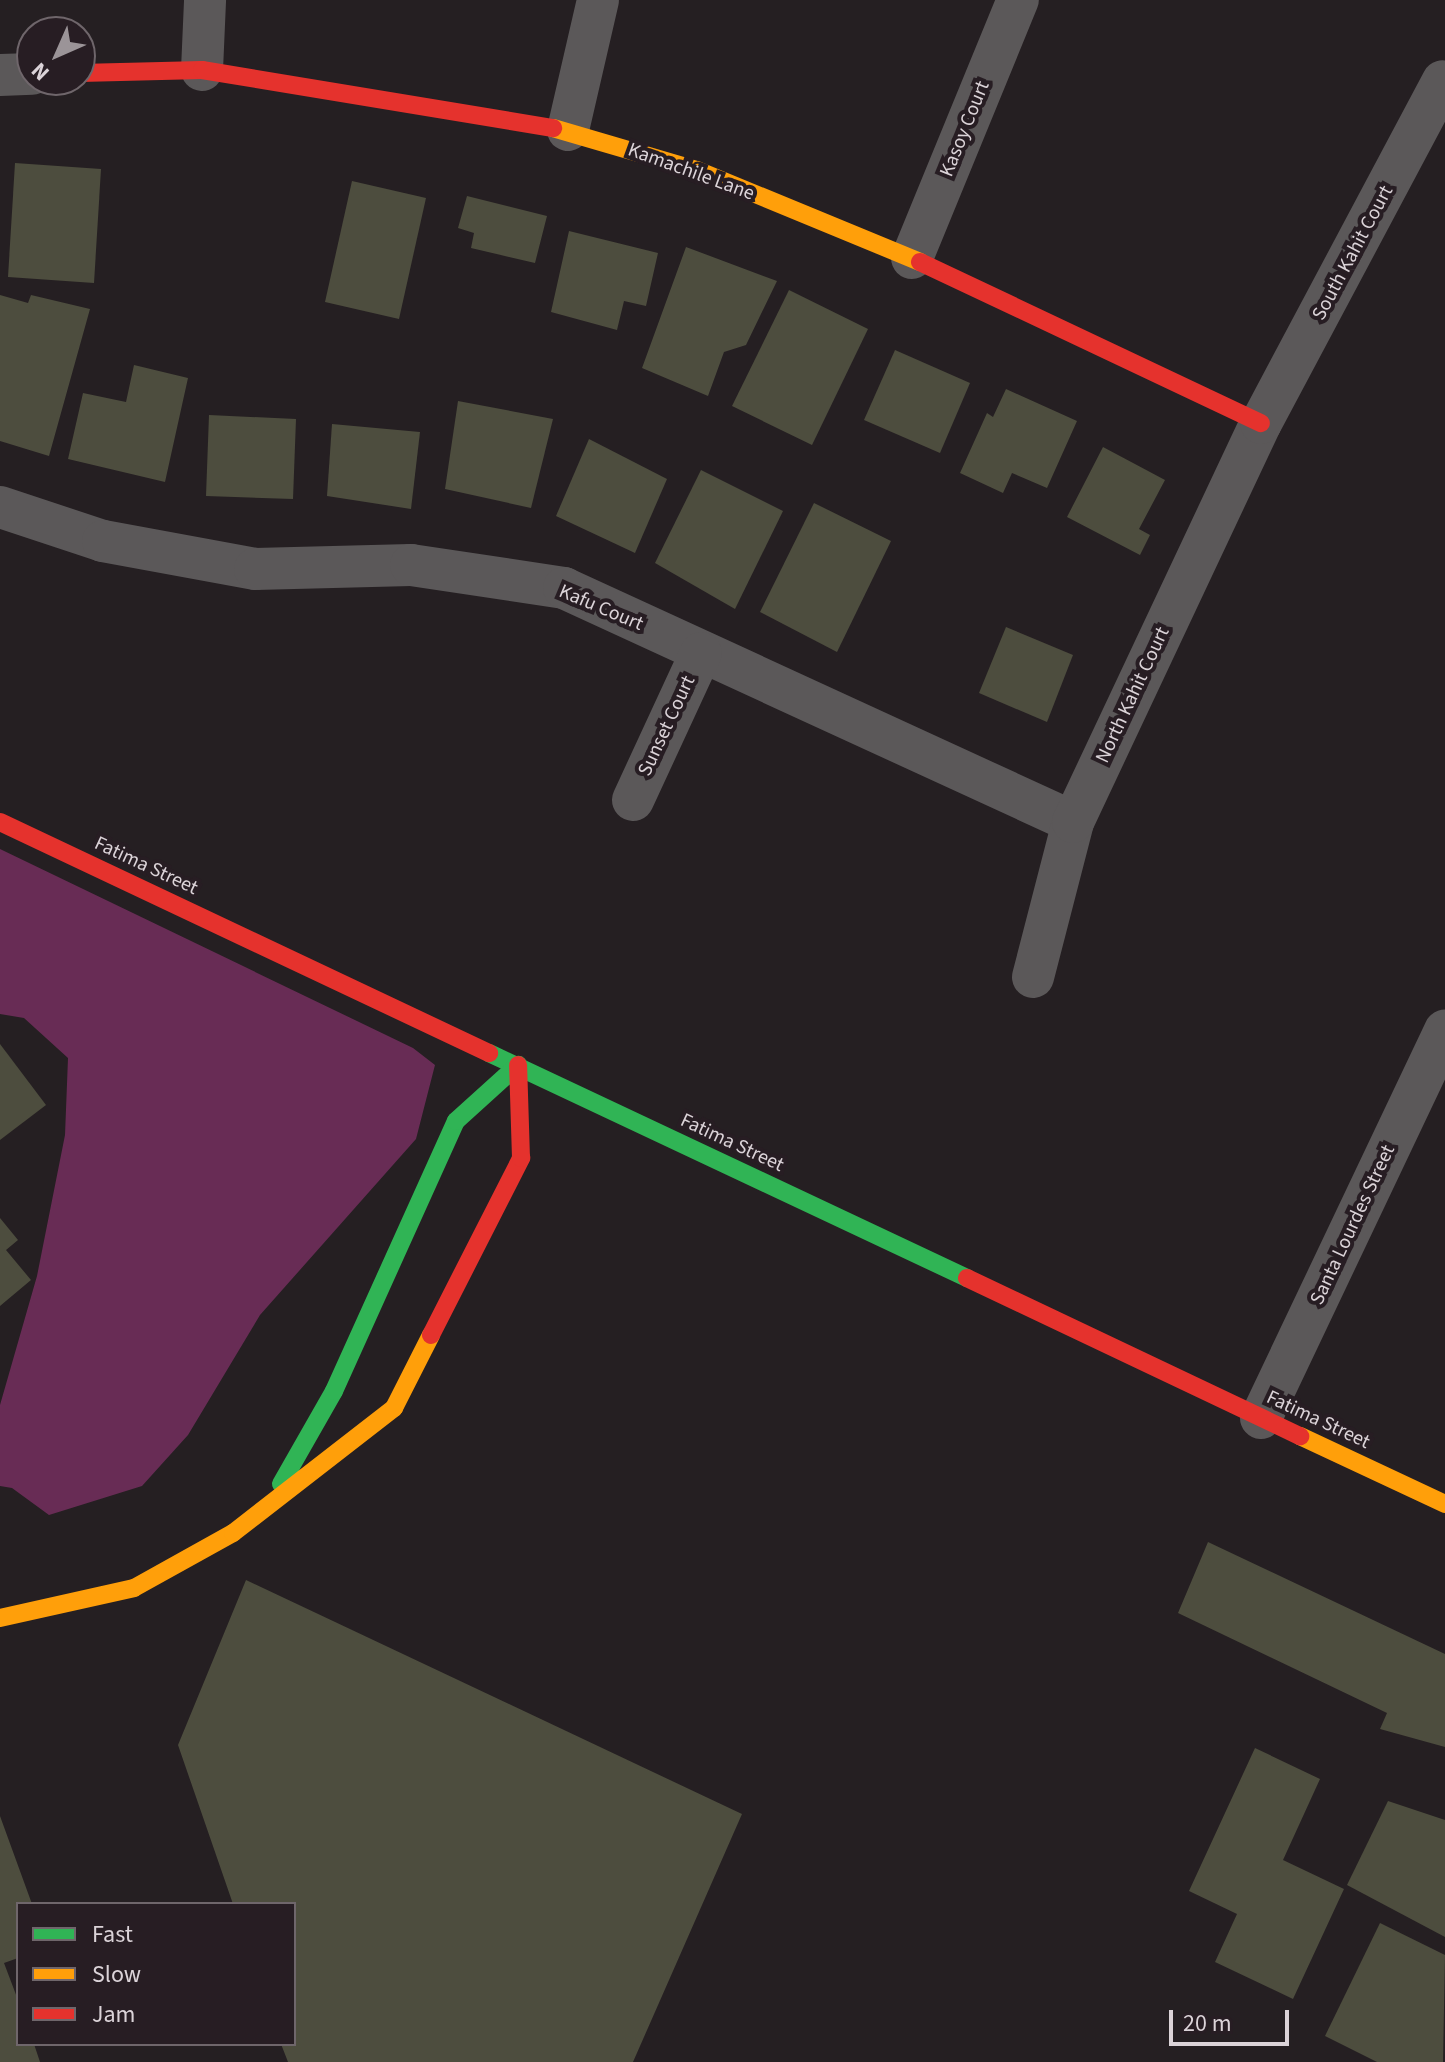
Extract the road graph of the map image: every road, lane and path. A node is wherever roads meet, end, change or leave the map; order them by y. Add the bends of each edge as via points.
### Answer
1 (205, 0) edge
2 (598, 0) edge
3 (1018, 0) edge
4 (202, 70) junction
5 (96, 73) edge
6 (1443, 81) dead end
7 (568, 130) junction
8 (912, 258) junction
9 (1261, 423) junction
10 (0, 507) edge
11 (701, 653) junction
12 (633, 800) dead end
13 (0, 822) edge
14 (1073, 822) junction
15 (1033, 977) dead end
16 (1445, 1031) edge
17 (518, 1065) junction
18 (1261, 1418) junction
19 (270, 1504) junction
20 (1445, 1504) edge
21 (0, 1618) edge

1 - 4 street
2 - 7 street
3 - 8 street, Kasoy Court
4 - 5 street, Kamachile Lane
4 - 7 street, Kamachile Lane
6 - 9 street, South Kahit Court
7 - 8 street, Kamachile Lane via 697,170
8 - 9 street, Kamachile Lane
9 - 14 street, North Kahit Court
10 - 11 street, Kafu Court via 103,541 255,569 411,565 564,588
11 - 12 street, Sunset Court
11 - 14 street, Kafu Court
13 - 17 street, Fatima Street
14 - 15 street, North Kahit Court
16 - 18 street, Santa Lourdes Street
17 - 18 street, Fatima Street
17 - 19 street via 456,1121 334,1391
17 - 19 street via 521,1158 394,1408
18 - 20 street, Fatima Street
19 - 21 street via 222,1540 134,1588

